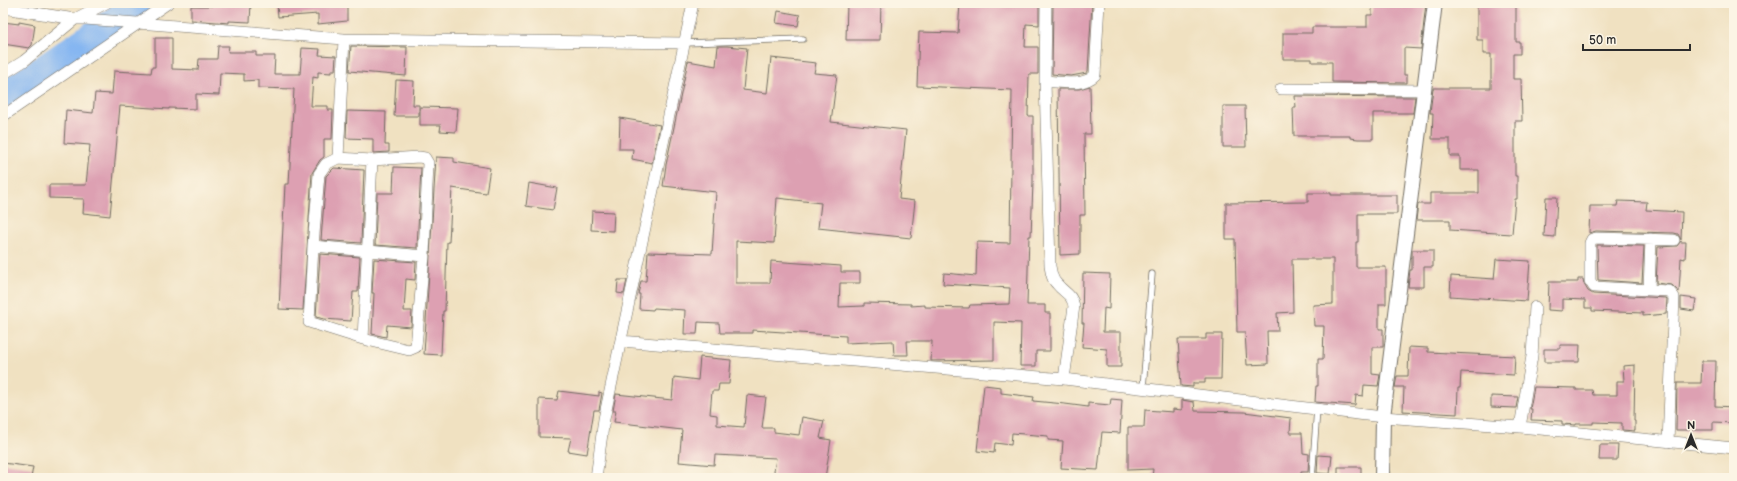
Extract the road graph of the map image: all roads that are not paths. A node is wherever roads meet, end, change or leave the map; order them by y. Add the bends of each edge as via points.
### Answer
1 (106, 3) edge
2 (168, 3) edge
3 (693, 3) edge
4 (1046, 3) edge
5 (1099, 3) edge
6 (1434, 3) edge
7 (3, 8) edge
8 (80, 19) junction
9 (133, 23) junction
10 (344, 39) junction
11 (803, 39) dead end
12 (684, 43) junction
13 (3, 74) edge
14 (1045, 81) junction
15 (1281, 89) dead end
16 (1424, 90) junction
17 (3, 116) edge
18 (338, 158) junction
19 (372, 160) junction
20 (1651, 239) junction
21 (1674, 240) dead end
22 (313, 246) junction
23 (368, 251) junction
24 (424, 256) junction
25 (1152, 274) dead end
26 (1649, 290) junction
27 (1535, 307) dead end
28 (364, 339) junction
29 (621, 341) junction
30 (1064, 379) junction
31 (1143, 388) junction
32 (1317, 409) junction
33 (1383, 418) junction
34 (1520, 427) junction
35 (1668, 442) junction
36 (1734, 448) edge
37 (596, 478) edge
38 (1312, 478) edge
39 (1382, 478) edge

1 - 8 street
2 - 9 street
3 - 12 street
4 - 14 street
5 - 14 street via 1095,75 1082,82
6 - 16 street
7 - 8 street
8 - 9 street
8 - 13 street
9 - 10 street
9 - 17 street
10 - 12 street
10 - 18 street
11 - 12 lane
12 - 29 street
14 - 30 street via 1051,271 1056,284 1073,299 1074,306
15 - 16 street
16 - 33 street
18 - 19 street
18 - 22 street via 326,164 319,174
19 - 23 street
19 - 24 street via 419,157 425,158 428,162
20 - 21 street
20 - 26 street
20 - 26 street via 1596,238 1590,243 1592,285 1598,289
22 - 23 street
22 - 28 street via 309,322
23 - 24 street
23 - 28 street
24 - 28 street via 416,346 409,350
25 - 31 lane
26 - 35 street via 1669,291 1674,297
27 - 34 street via 1532,356
29 - 30 street
29 - 37 street via 604,419
30 - 31 street
31 - 32 street
32 - 33 street
32 - 38 lane
33 - 34 street
33 - 39 street
34 - 35 street
35 - 36 street

